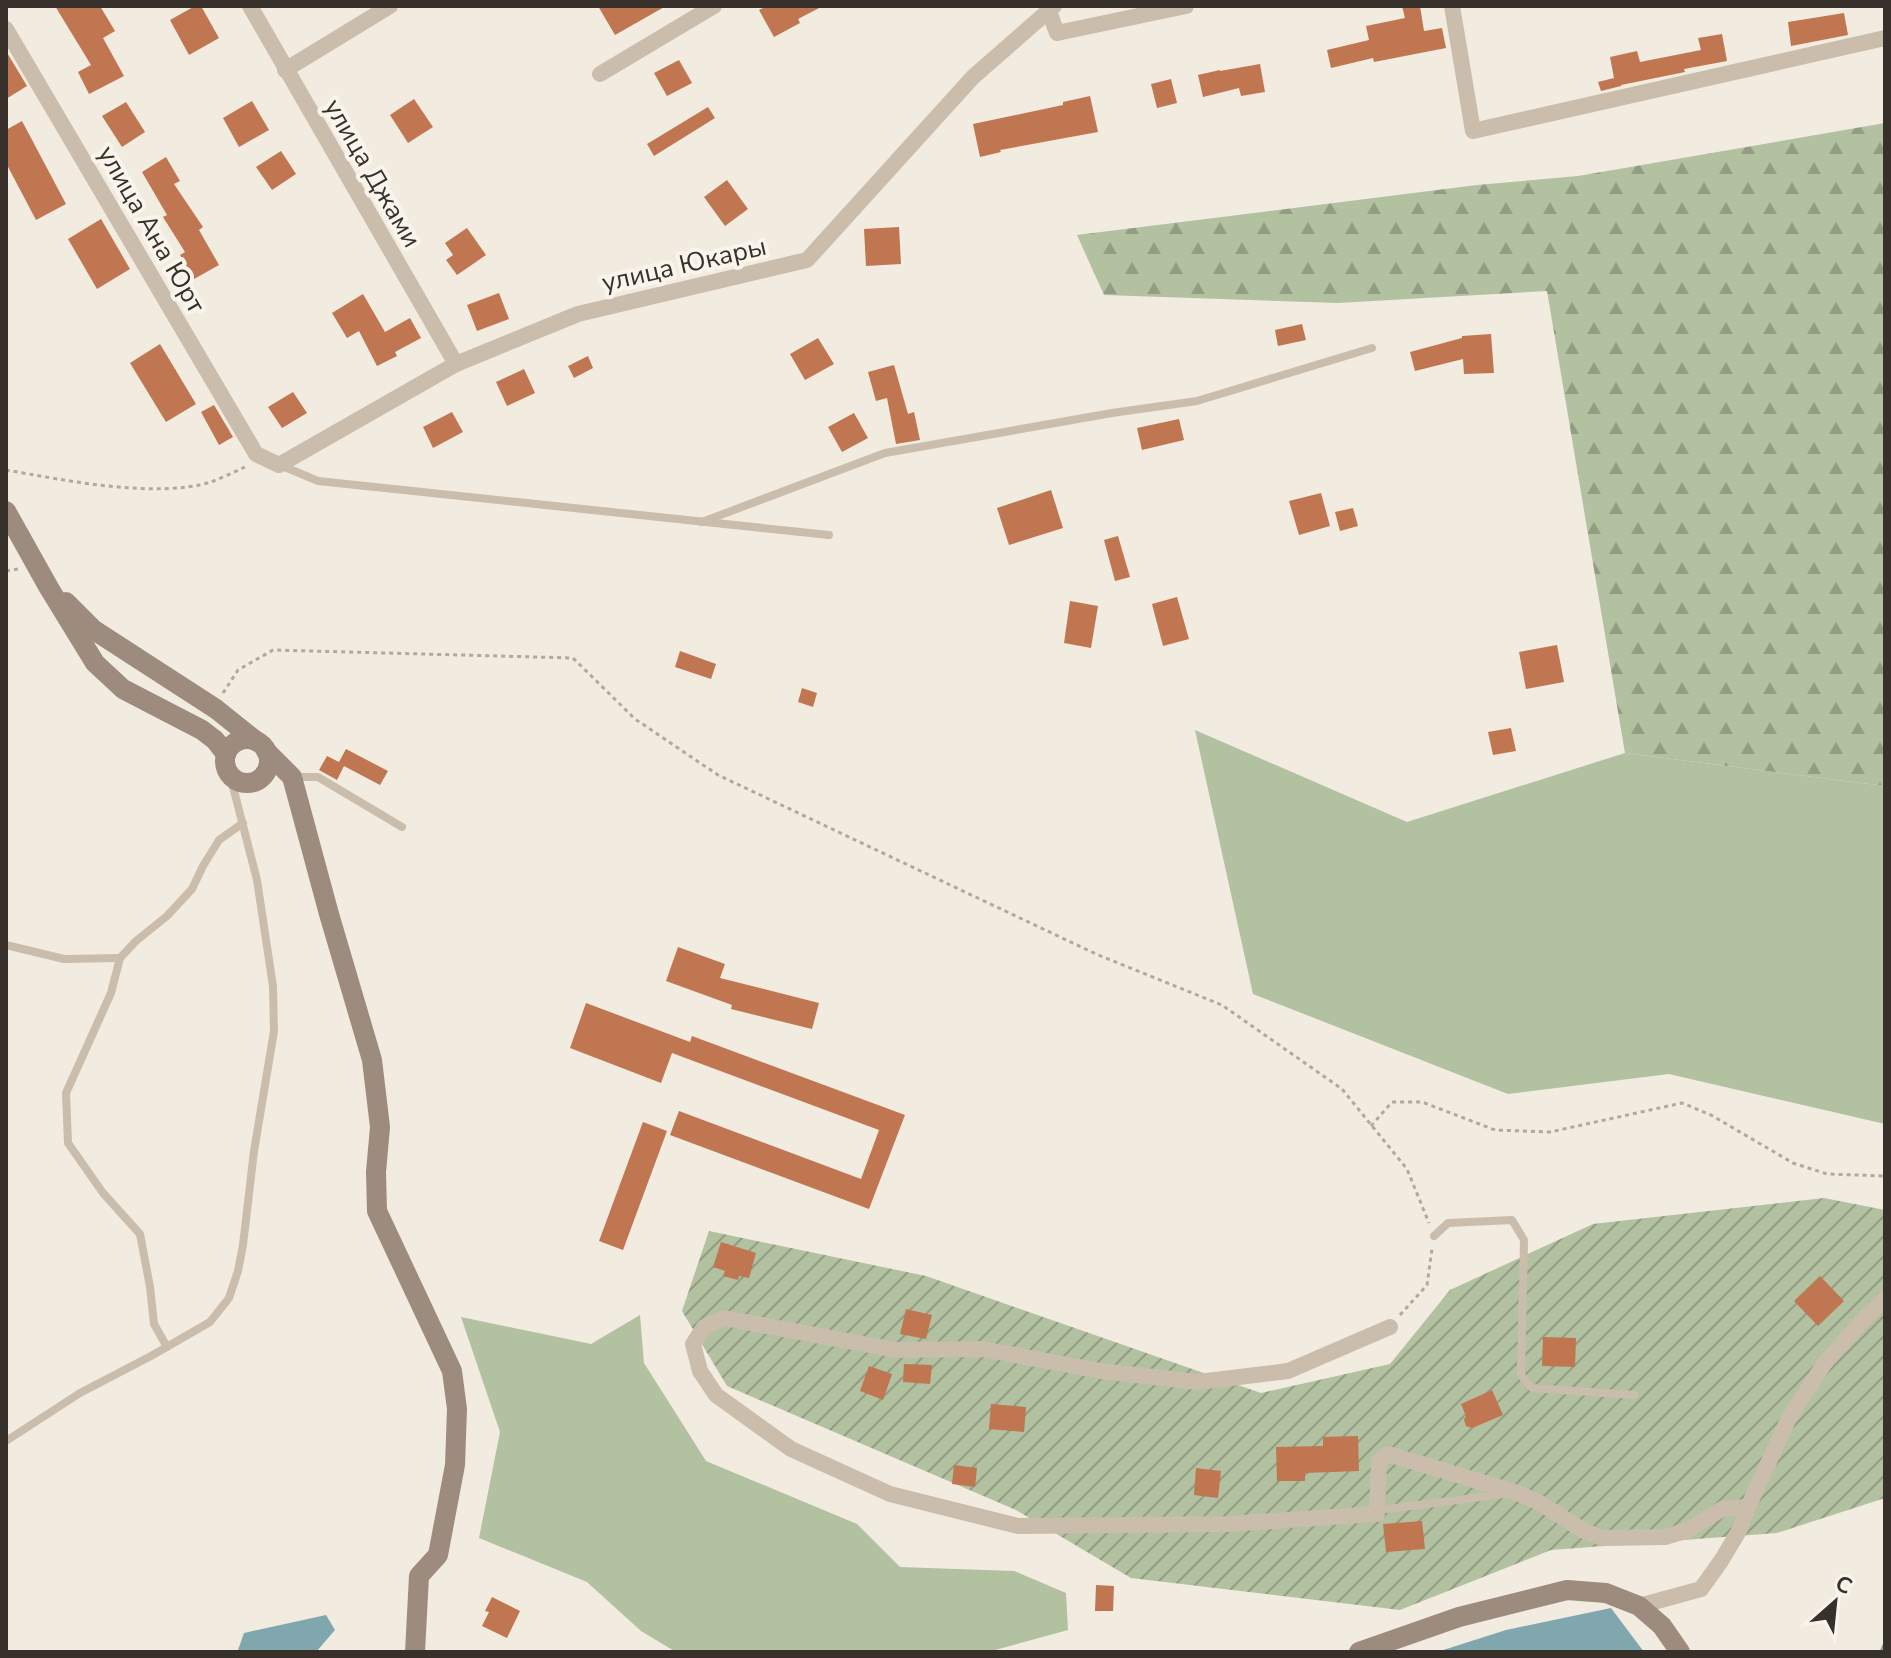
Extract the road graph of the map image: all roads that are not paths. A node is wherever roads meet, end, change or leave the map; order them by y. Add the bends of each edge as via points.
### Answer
1 (250, 6) edge
2 (390, 6) edge
3 (714, 6) edge
4 (1186, 6) edge
5 (1452, 6) edge
6 (1050, 8) edge
7 (6, 29) edge
8 (1885, 38) edge
9 (285, 70) junction
10 (600, 74) dead end
11 (1372, 348) dead end
12 (456, 364) junction
13 (267, 459) junction
14 (6, 511) edge
15 (702, 522) junction
16 (829, 535) dead end
17 (34, 561) junction
18 (261, 746) junction
19 (226, 754) junction
20 (292, 777) junction
21 (240, 779) junction
22 (243, 823) junction
23 (402, 827) dead end
24 (6, 945) edge
25 (120, 958) junction
26 (1434, 1236) road end
27 (1885, 1299) edge
28 (1390, 1327) road end
29 (167, 1347) junction
30 (1634, 1395) dead end
31 (6, 1441) edge
32 (1518, 1493) junction
33 (1748, 1507) junction
34 (1387, 1509) dead end
35 (1639, 1606) junction
36 (415, 1652) edge
37 (1359, 1652) edge
38 (1680, 1652) edge

1 - 9 street, улица Джами
2 - 9 street
3 - 10 street
4 - 6 street via 1057,33
5 - 8 street via 1473,131
6 - 12 street, улица Юкары via 973,77 807,260 578,314
7 - 13 street, улица Ана Юрт
9 - 12 street, улица Джами
11 - 15 lane via 1197,401 885,453
12 - 13 street, улица Юкары
13 - 15 lane via 318,481
14 - 17 street
15 - 16 lane
17 - 18 street via 94,630 216,709
17 - 19 street via 95,663 123,689 202,730
18 - 19 street via 242,740
18 - 20 street
18 - 21 street via 266,771 256,781
19 - 21 street via 226,769
20 - 21 street
20 - 23 lane via 318,777
20 - 36 street via 372,1060 380,1127 377,1211 452,1371 455,1465 438,1555 419,1576
21 - 22 lane
22 - 25 lane via 219,840 184,898
22 - 29 lane via 266,926 274,1016 243,1245 229,1298 210,1322
24 - 25 lane via 64,959
25 - 29 lane via 111,993 66,1093 68,1143 140,1234 154,1324
26 - 30 lane via 1448,1223 1512,1220 1524,1240 1521,1375 1532,1388
27 - 33 street via 1824,1364 1788,1420
28 - 32 street via 1288,1371 1198,1382 982,1349 896,1350 724,1318 704,1327 693,1344 700,1371 716,1395 791,1449 890,1494 1018,1526 1228,1524 1377,1514 1379,1461 1388,1454
29 - 31 lane via 80,1393
32 - 33 street via 1603,1538 1665,1537 1722,1509
32 - 34 lane
33 - 35 street via 1739,1531 1701,1589
35 - 37 street via 1606,1593 1567,1590 1459,1617
35 - 38 street

